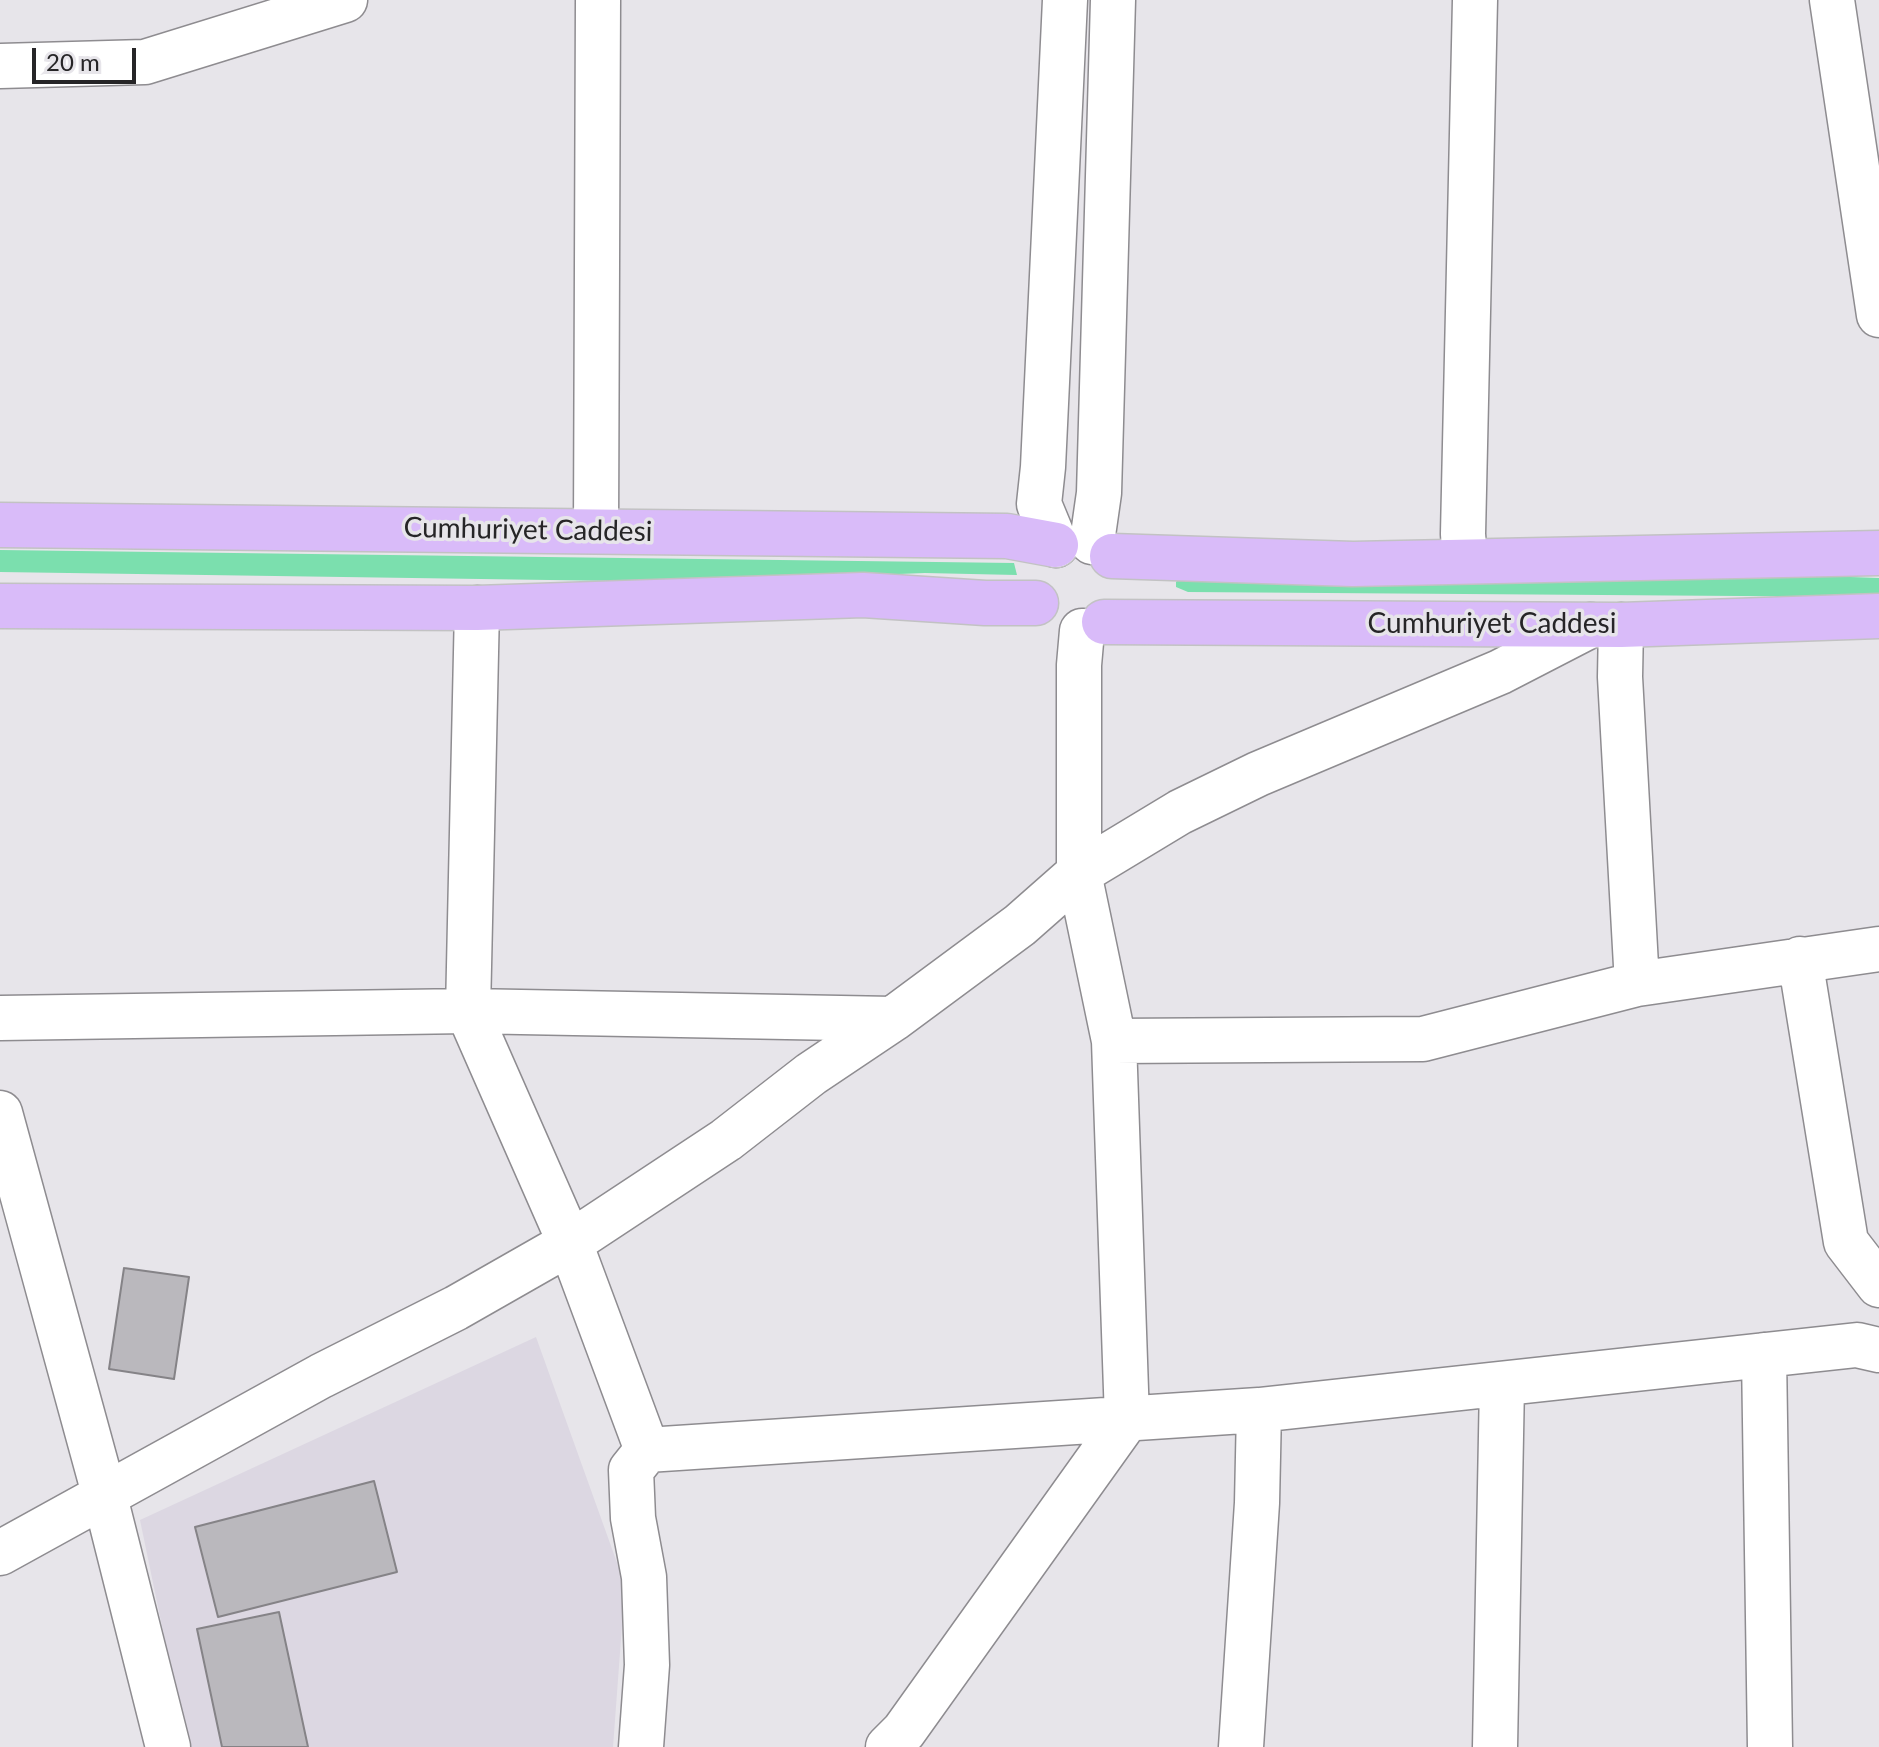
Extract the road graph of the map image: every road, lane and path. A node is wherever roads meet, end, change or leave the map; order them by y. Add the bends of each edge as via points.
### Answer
1 (345, 0) edge
2 (598, 0) edge
3 (1065, 0) edge
4 (1113, 0) edge
5 (1475, 0) edge
6 (1832, 0) edge
7 (0, 66) edge
8 (1879, 315) edge
9 (0, 525) edge
10 (596, 530) junction
11 (1087, 548) junction
12 (1879, 553) edge
13 (1465, 561) junction
14 (1036, 603) junction
15 (0, 606) edge
16 (477, 608) junction
17 (1879, 616) edge
18 (1606, 625) junction
19 (1093, 626) junction
20 (1079, 873) junction
21 (1879, 949) edge
22 (1800, 959) junction
23 (1637, 984) junction
24 (468, 1011) junction
25 (0, 1018) edge
26 (893, 1019) junction
27 (1114, 1041) junction
28 (0, 1113) edge
29 (570, 1243) junction
30 (1879, 1285) edge
31 (1879, 1350) edge
32 (1764, 1355) junction
33 (1502, 1384) junction
34 (1259, 1410) junction
35 (1127, 1419) junction
36 (647, 1450) junction
37 (105, 1497) junction
38 (0, 1553) edge
39 (168, 1747) edge
40 (641, 1747) edge
41 (888, 1747) edge
42 (1241, 1747) edge
43 (1495, 1747) edge
44 (1770, 1747) edge

1 - 7 street via 145,62
2 - 10 street
3 - 11 street via 1039,504
4 - 11 street via 1099,493
5 - 13 street
6 - 8 street
9 - 10 main road, Cumhuriyet Caddesi
10 - 11 main road, Cumhuriyet Caddesi via 1007,536
11 - 13 main road, Cumhuriyet Caddesi via 1353,564
11 - 14 main road via 1038,563 1032,586
11 - 19 main road via 1123,578 1113,614
12 - 13 main road, Cumhuriyet Caddesi
14 - 16 main road via 863,595
14 - 19 main road, Cumhuriyet Caddesi via 1057,626
15 - 16 main road
16 - 24 street
17 - 18 main road, Cumhuriyet Caddesi
18 - 19 main road, Cumhuriyet Caddesi
18 - 20 street via 1245,781 1180,812
18 - 23 street via 1620,677
19 - 20 street via 1079,665
20 - 26 street via 1020,925
20 - 27 street
21 - 22 street
22 - 23 street
22 - 30 street via 1846,1242
23 - 27 street via 1423,1039
24 - 25 street
24 - 26 street
24 - 29 street
26 - 29 street via 726,1140
27 - 35 street
28 - 37 street
29 - 36 street
29 - 37 street
31 - 32 street via 1857,1345
32 - 33 street
32 - 44 street
33 - 34 street
33 - 43 street
34 - 35 street
34 - 42 street
35 - 36 street
35 - 41 street
36 - 40 street via 631,1470 644,1577 647,1665
37 - 38 street
37 - 39 street

